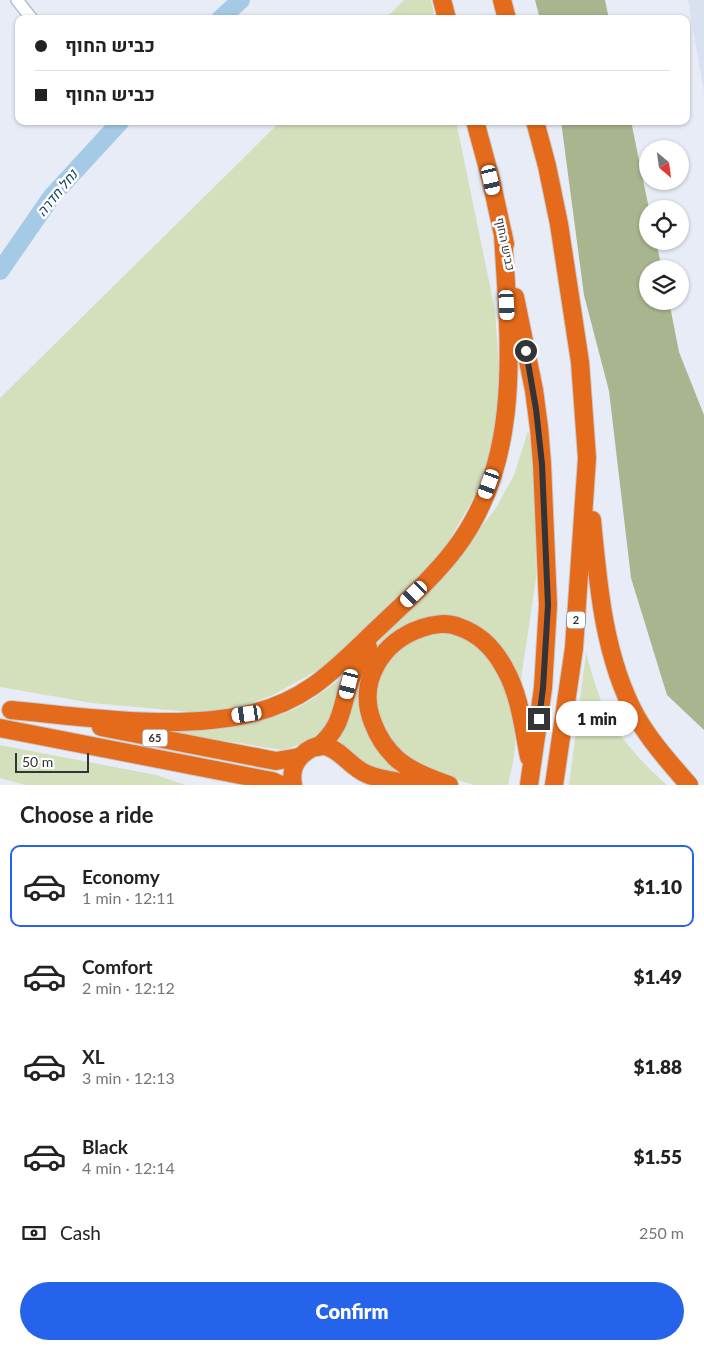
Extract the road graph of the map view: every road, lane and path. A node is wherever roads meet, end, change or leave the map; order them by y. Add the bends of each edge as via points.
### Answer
1 (17, 0) edge
2 (442, 0) edge
3 (502, 0) edge
4 (29, 15) edge
5 (446, 15) edge
6 (506, 15) edge
7 (476, 125) edge
8 (536, 125) edge
9 (503, 234) junction
10 (587, 458) junction
11 (402, 605) junction
12 (5, 709) edge
13 (0, 728) edge
14 (318, 747) junction
15 (299, 757) junction
16 (156, 759) junction
17 (530, 776) edge
18 (554, 783) edge
19 (230, 785) edge
20 (282, 785) edge
21 (293, 785) edge
22 (417, 785) edge
23 (449, 785) edge
24 (689, 785) edge

1 - 4 street
2 - 5 highway
3 - 6 highway
7 - 9 highway, כביש החוף
8 - 10 highway, 2 via 559,224 580,362
9 - 11 highway via 508,402 495,469 480,507 456,548 437,572
9 - 17 highway, כביש החוף via 534,390 542,464 547,640
10 - 18 highway, 2 via 574,648
10 - 24 highway via 597,569 605,622 617,668 636,715
11 - 12 highway via 327,677 296,697 268,709 216,719 171,721
11 - 14 highway via 354,669 341,717 330,736
12 - 15 highway, 65 via 256,758 276,761
13 - 16 highway, 65
14 - 15 highway, 65
14 - 22 highway via 335,750 366,774
15 - 21 highway via 292,774
16 - 19 highway
16 - 20 highway, 65
17 - 23 highway via 514,688 498,659 481,638 458,626 442,624 427,626 390,645 369,680 368,705 382,742 399,761

